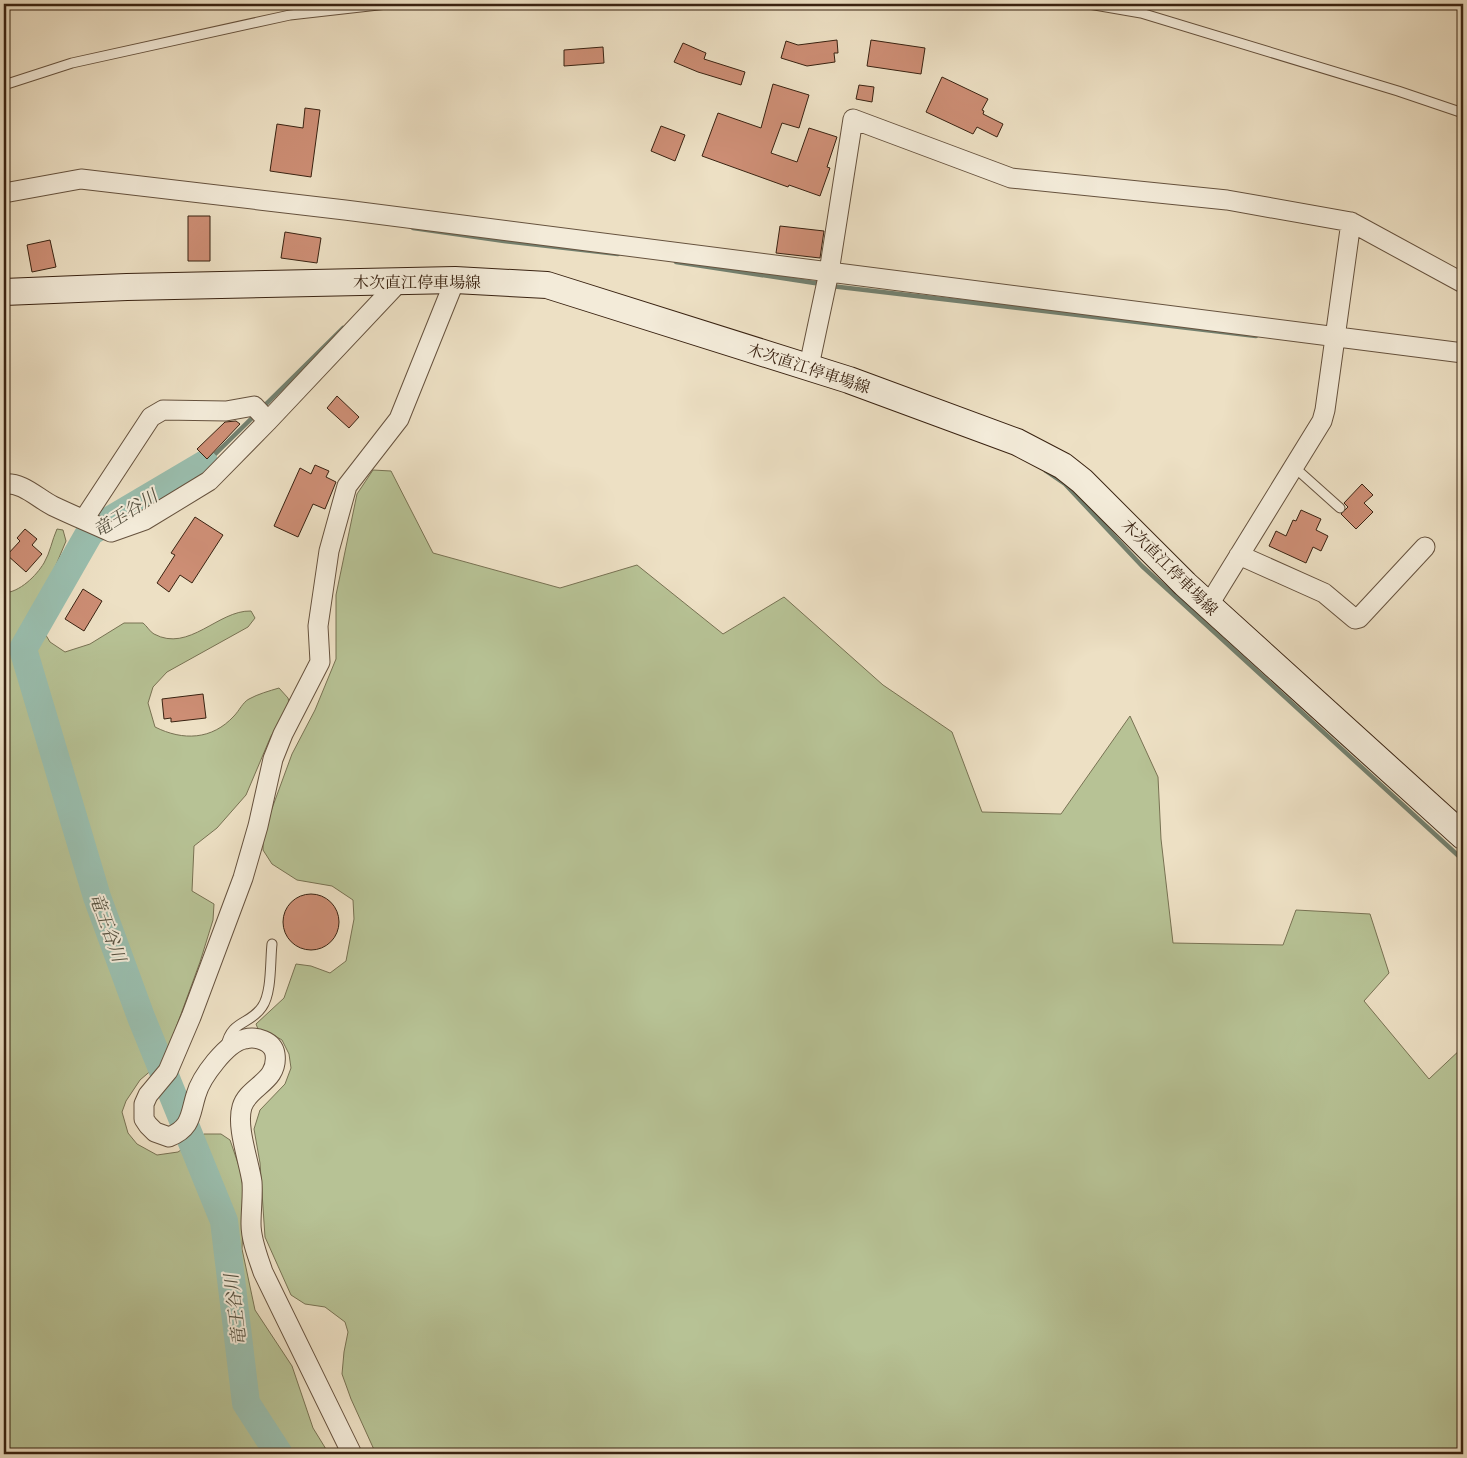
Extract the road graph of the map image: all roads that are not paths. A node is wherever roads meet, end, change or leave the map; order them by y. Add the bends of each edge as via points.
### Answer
1 (387, 4) edge
2 (1089, 4) edge
3 (4, 86) edge
4 (1463, 113) edge
5 (4, 193) edge
6 (1351, 222) junction
7 (828, 272) junction
8 (455, 280) junction
9 (399, 282) junction
10 (1463, 283) edge
11 (4, 292) edge
12 (1336, 336) junction
13 (1463, 353) edge
14 (809, 366) junction
15 (268, 422) junction
16 (1293, 466) junction
17 (4, 484) edge
18 (1340, 508) dead end
19 (84, 520) junction
20 (1424, 547) dead end
21 (1239, 555) junction
22 (1208, 606) junction
23 (1463, 836) edge
24 (272, 944) dead end
25 (225, 1051) junction
26 (352, 1454) edge

1 - 3 lane via 290,15 72,63
2 - 4 lane via 1141,13
5 - 7 street via 81,179
6 - 7 street via 1227,200 1011,178 853,119
6 - 10 street
6 - 12 street
7 - 12 street
7 - 14 street
8 - 9 main road, 木次直江停車場線
8 - 14 main road, 木次直江停車場線 via 548,285
8 - 25 street via 398,419 347,486 329,551 318,626 320,662 273,759 243,878 191,1017 168,1071 144,1104 144,1119 155,1132 170,1137 183,1130 201,1083
9 - 11 main road, 木次直江停車場線
9 - 15 street
12 - 13 street
12 - 16 street via 1322,421
14 - 22 main road, 木次直江停車場線 via 1017,442 1057,462 1082,481
15 - 19 street via 209,481 145,520 111,532
15 - 19 street via 254,406 226,411 163,410 151,417
16 - 18 lane
16 - 21 street
17 - 19 street via 29,490 51,505
20 - 21 street via 1355,619 1324,593
21 - 22 street
22 - 23 main road, 木次直江停車場線
24 - 25 lane via 264,1005 235,1027
25 - 26 street via 234,1043 254,1038 272,1046 275,1053 273,1070 268,1078 242,1105 241,1128 252,1185 251,1226 263,1272

